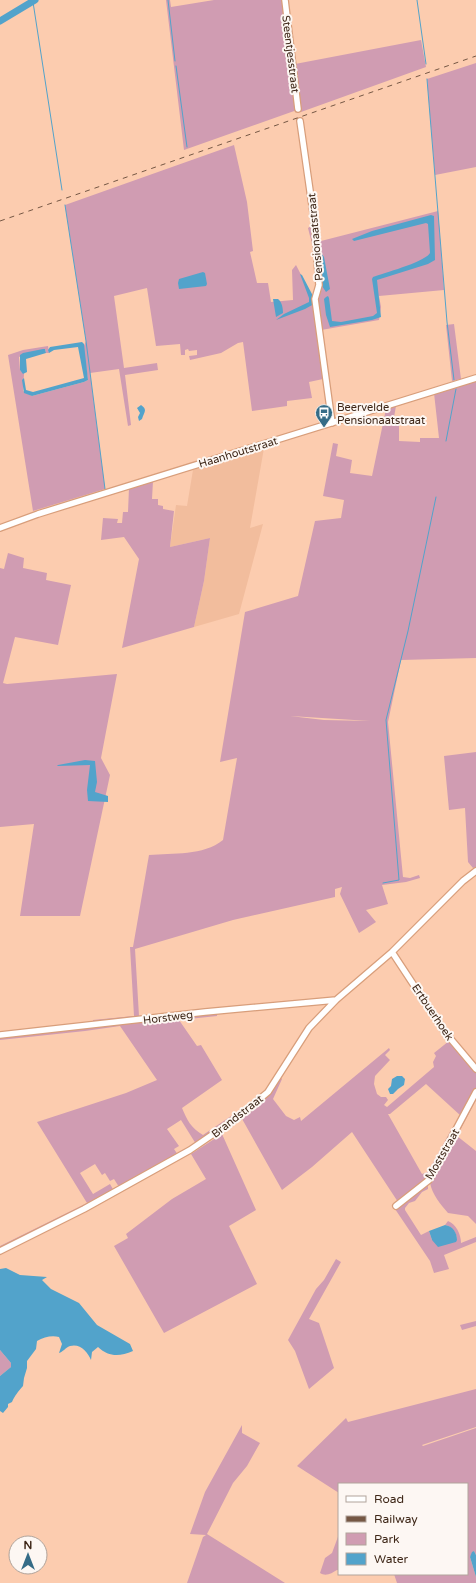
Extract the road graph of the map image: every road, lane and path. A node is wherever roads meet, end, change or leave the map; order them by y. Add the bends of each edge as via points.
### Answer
1 (285, 0) edge
2 (298, 109) dead end
3 (300, 121) dead end
4 (476, 378) edge
5 (332, 423) junction
6 (0, 528) edge
7 (476, 871) edge
8 (392, 952) junction
9 (336, 1000) junction
10 (0, 1035) edge
11 (476, 1069) edge
12 (476, 1092) edge
13 (396, 1206) dead end
14 (0, 1251) edge

1 - 2 street, Steentjesstraat
3 - 5 street, Pensionaatstraat via 314,220 319,285 315,299
4 - 5 street, Haanhoutstraat
5 - 6 street, Haanhoutstraat
7 - 8 street, Brandstraat
8 - 9 street, Brandstraat
8 - 11 street, Ertbuerhoek via 444,1031
9 - 10 street, Horstweg
9 - 14 street, Brandstraat via 309,1028 268,1092 228,1124 190,1150 104,1198
12 - 13 street, Moststraat via 429,1180

